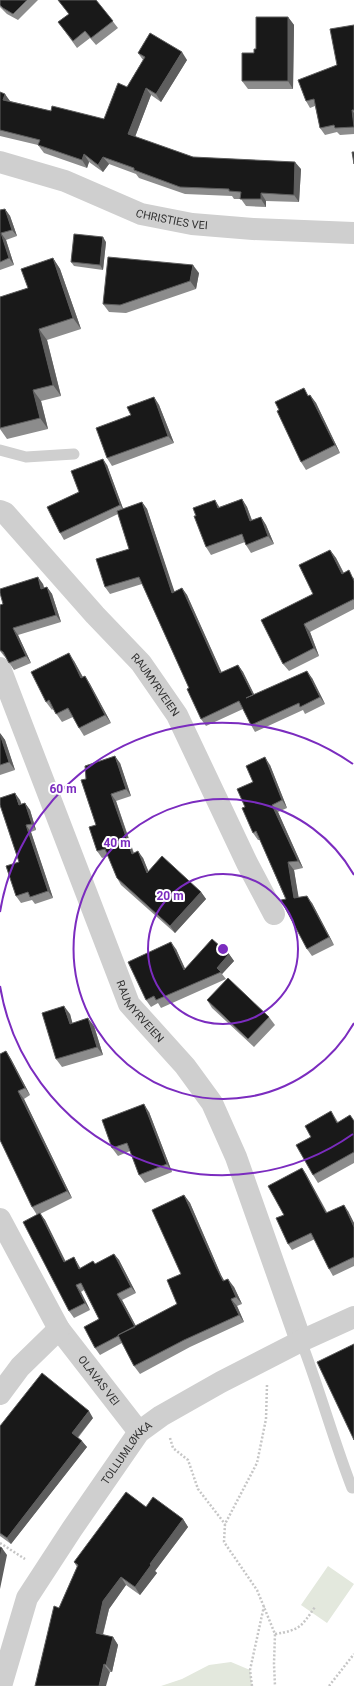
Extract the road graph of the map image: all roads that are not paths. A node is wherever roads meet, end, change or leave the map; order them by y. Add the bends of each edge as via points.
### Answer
1 (0, 162) edge
2 (354, 233) edge
3 (0, 450) edge
4 (74, 454) dead end
5 (0, 511) edge
6 (0, 668) edge
7 (274, 914) dead end
8 (0, 1218) edge
9 (354, 1317) edge
10 (59, 1329) junction
11 (301, 1342) junction
12 (0, 1394) edge
13 (139, 1432) junction
14 (352, 1488) dead end
15 (1, 1686) edge

1 - 2 street, CHRISTIES VEI via 65,181 141,214 192,224
3 - 4 lane via 26,456
5 - 7 street, RAUMYRVEIEN via 5,513 94,615 146,669 177,715
6 - 11 street, RAUMYRVEIEN via 130,1004 185,1066 212,1103 236,1157
8 - 10 street, OLAVAS VEI
9 - 11 street, TOLLUMLØKKA
10 - 12 street via 20,1367
10 - 13 street, OLAVAS VEI
11 - 13 street, TOLLUMLØKKA via 161,1416
11 - 14 lane via 316,1378
13 - 15 street, TOLLUMLØKKA via 27,1598

